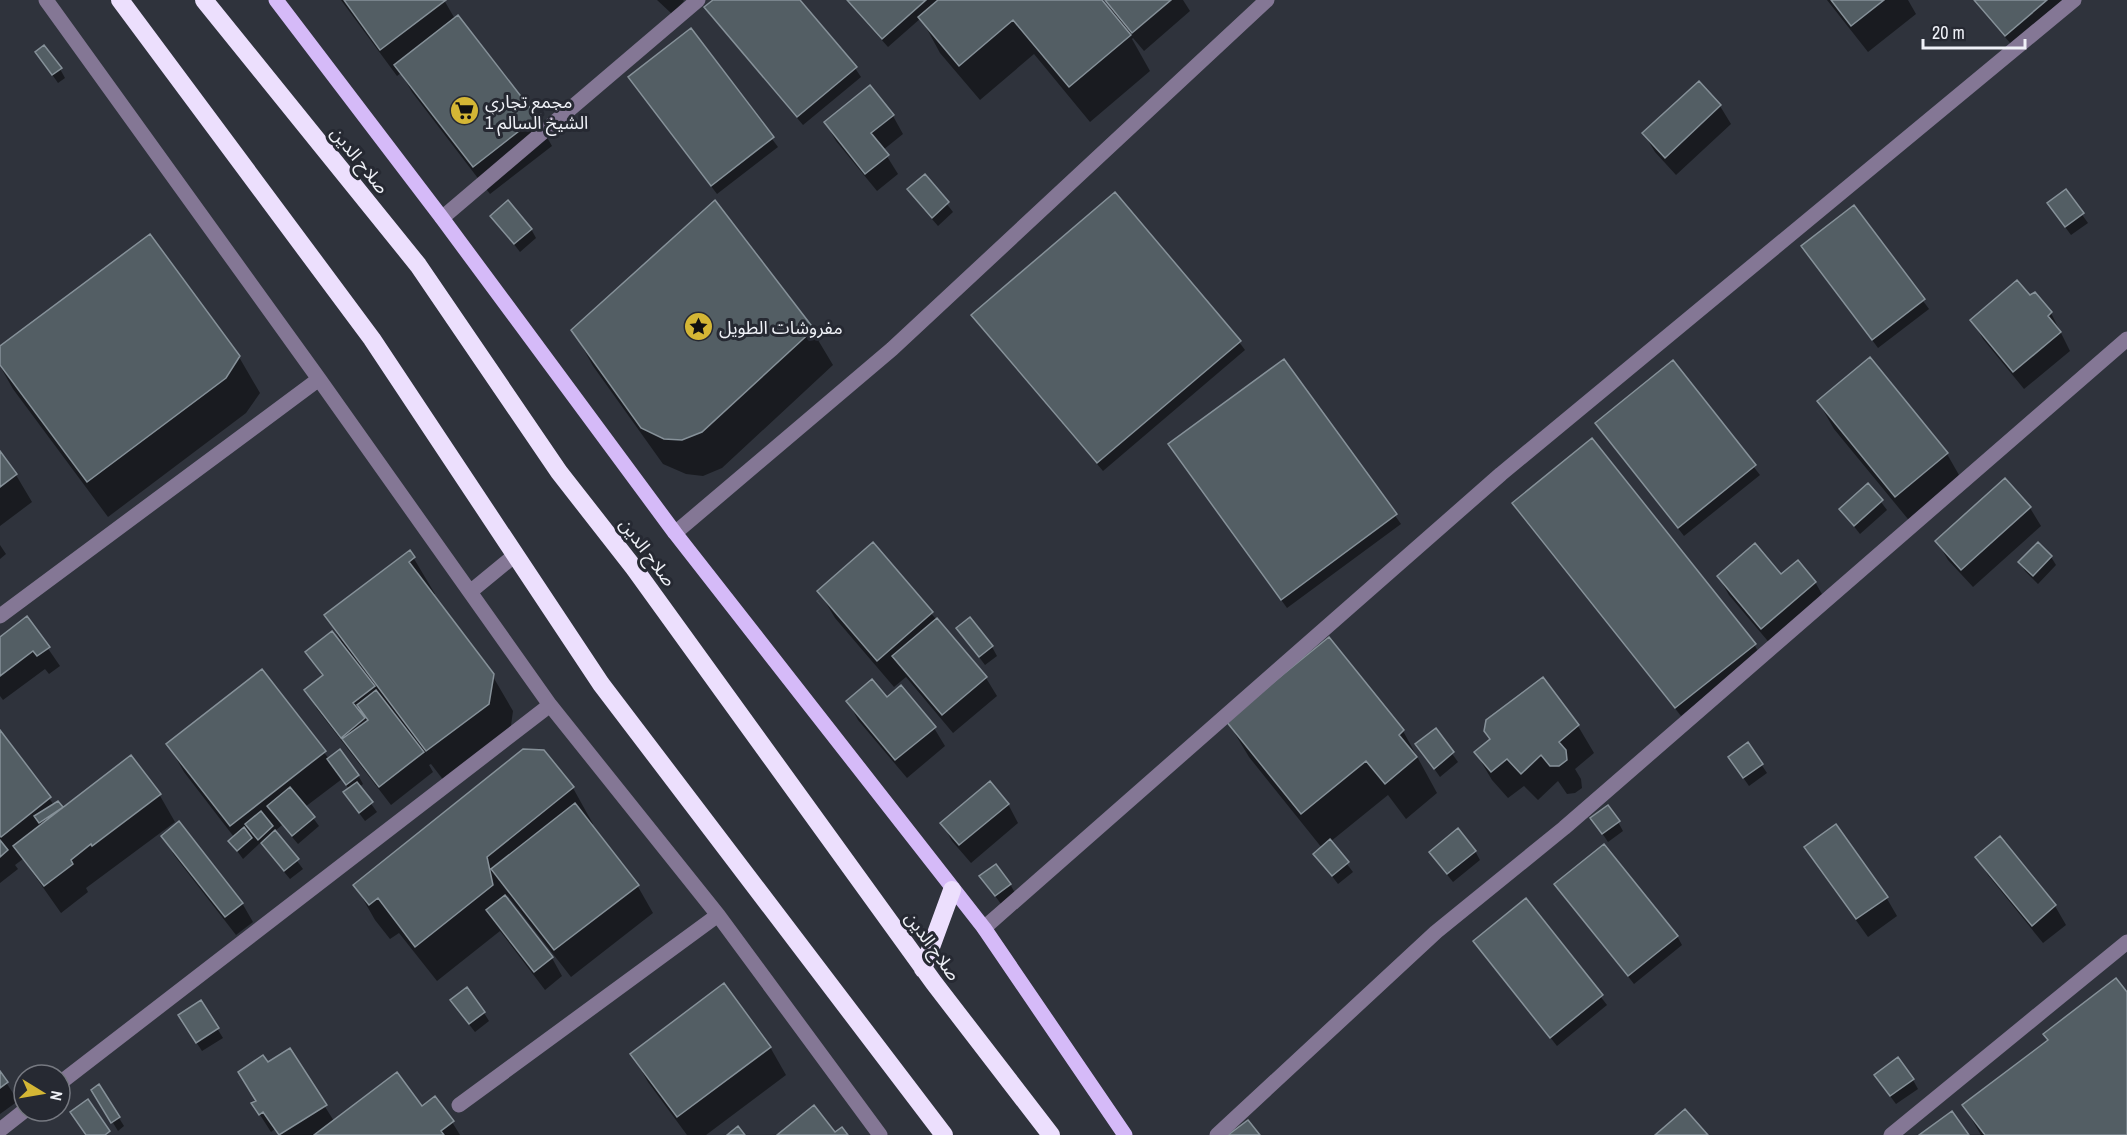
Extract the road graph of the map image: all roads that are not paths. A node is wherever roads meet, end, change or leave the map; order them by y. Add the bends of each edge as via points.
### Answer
1 (46, 0) edge
2 (120, 0) edge
3 (276, 0) edge
4 (698, 0) edge
5 (1267, 0) edge
6 (2074, 0) edge
7 (208, 2) edge
8 (442, 218) junction
9 (2127, 339) edge
10 (319, 379) junction
11 (675, 533) junction
12 (515, 555) junction
13 (470, 592) junction
14 (0, 616) edge
15 (550, 705) junction
16 (952, 890) junction
17 (718, 915) junction
18 (984, 928) junction
19 (2127, 942) edge
20 (923, 969) junction
21 (72, 1074) edge
22 (459, 1106) dead end
23 (12, 1120) edge
24 (0, 1130) edge
25 (880, 1135) edge
26 (944, 1135) edge
27 (1051, 1135) edge
28 (1125, 1135) edge
29 (1217, 1135) edge
30 (1891, 1135) edge

1 - 10 street
2 - 12 highway via 372,339
3 - 8 main road
4 - 8 street
5 - 11 street via 892,349
6 - 18 street via 1501,474
7 - 20 highway, صلاح الدين via 418,265 559,472 634,568
8 - 11 main road
9 - 29 street via 1564,828 1436,932
10 - 13 street
10 - 14 street
11 - 16 main road
12 - 13 street
12 - 26 highway via 601,684
13 - 15 street
15 - 17 street
15 - 21 street
16 - 18 main road
16 - 20 highway
17 - 22 street
17 - 25 street
18 - 28 main road
19 - 30 street
20 - 27 highway, صلاح الدين
23 - 24 street

